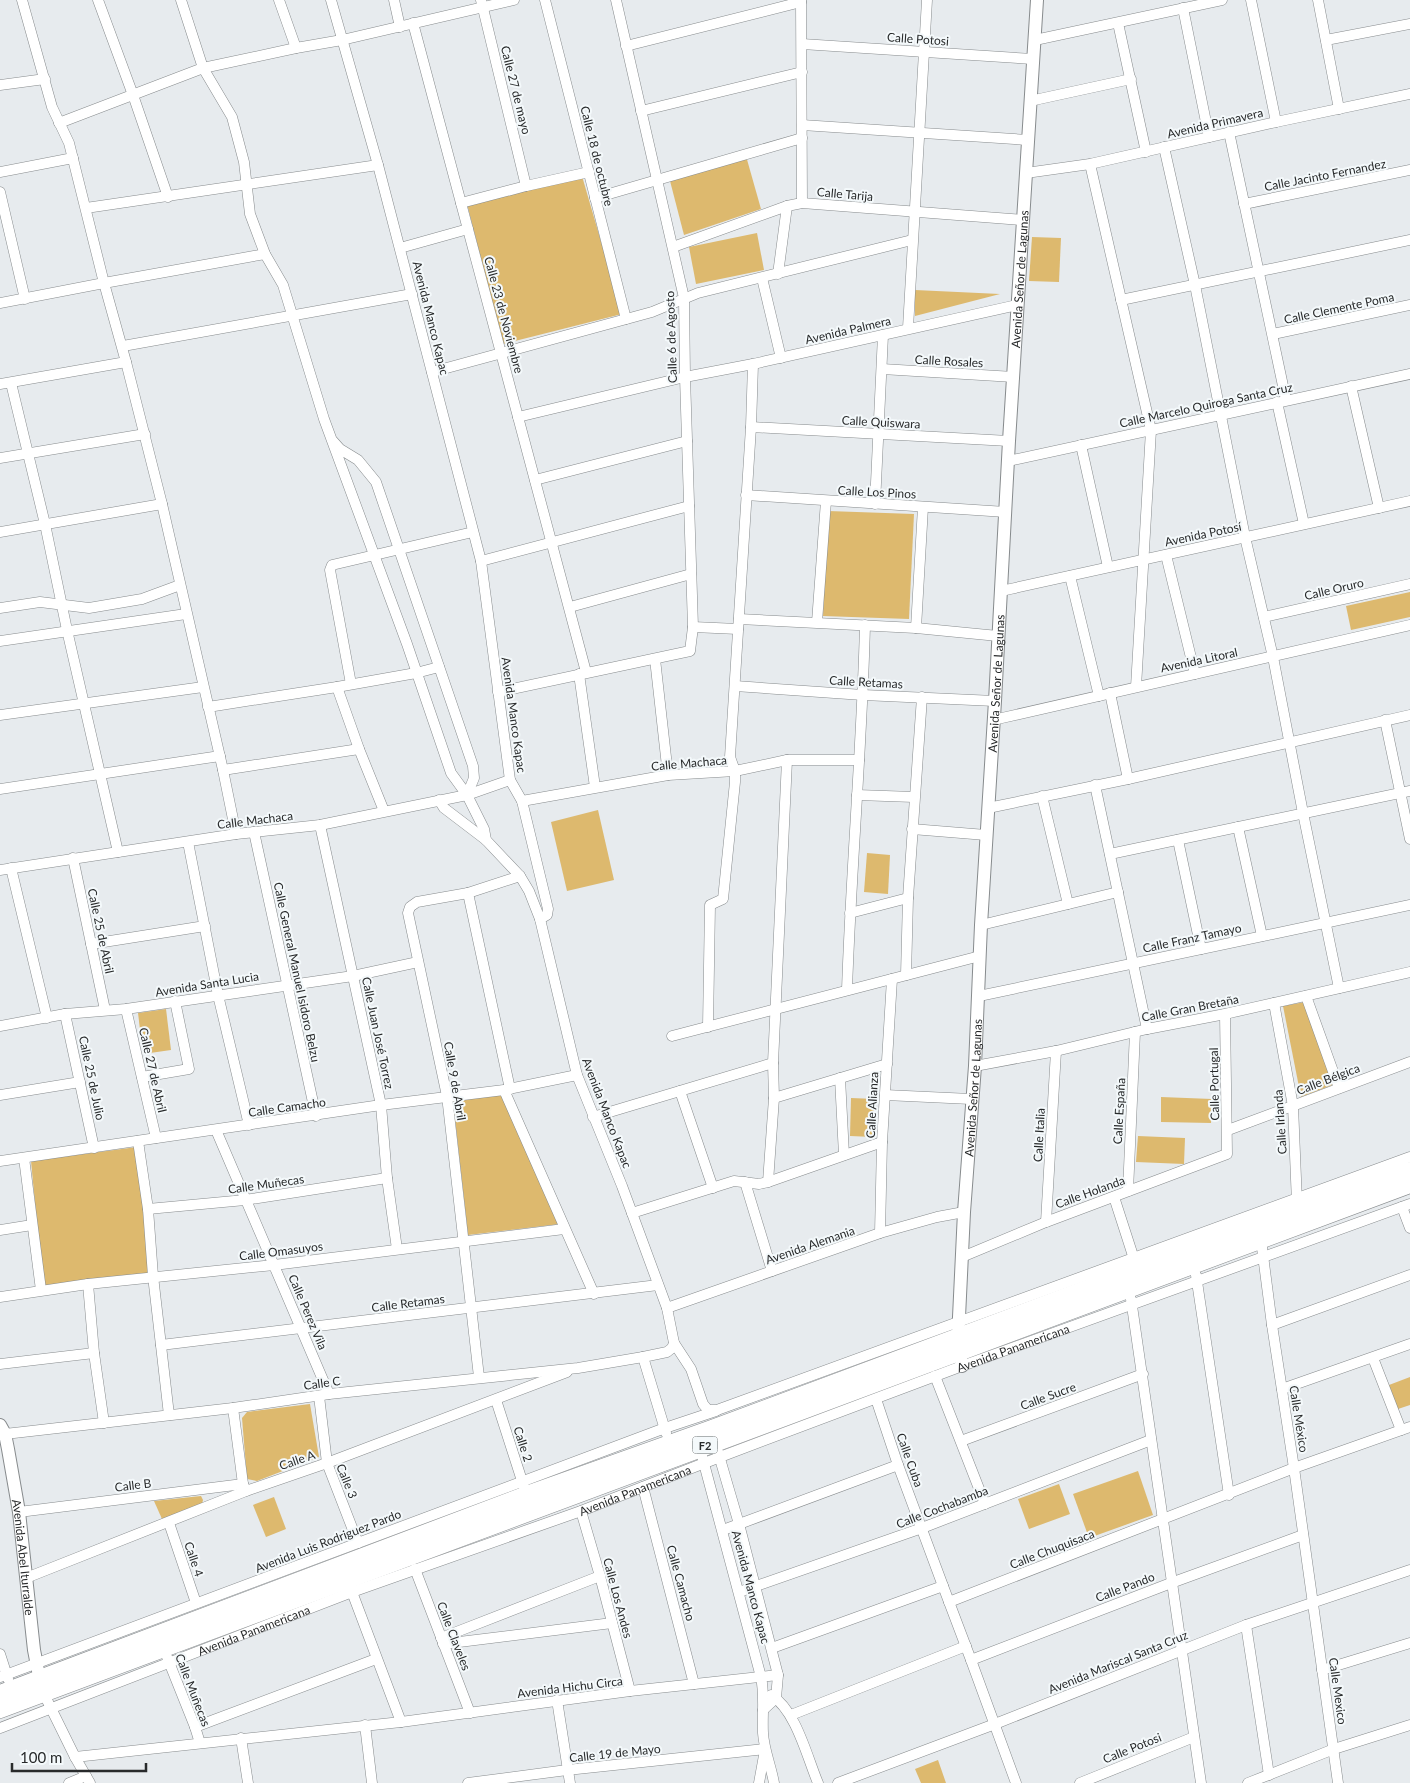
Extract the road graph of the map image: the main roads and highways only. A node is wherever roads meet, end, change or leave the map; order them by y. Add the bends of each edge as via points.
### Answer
1 (1410, 1171) edge
2 (1410, 1184) edge
3 (960, 1344) junction
4 (708, 1445) junction
5 (39, 1678) junction
6 (3, 1693) edge

1 - 3 highway, Avenida Panamericana / F2 via 1298,1204 1135,1264
2 - 3 highway, Avenida Panamericana / F2 via 1262,1248 1131,1296
3 - 4 highway, Avenida Panamericana / F2
4 - 5 highway, Avenida Panamericana / F2 via 166,1655
4 - 5 highway, Avenida Panamericana / F2 via 667,1436 525,1488
5 - 6 highway, Avenida Panamericana / F2

